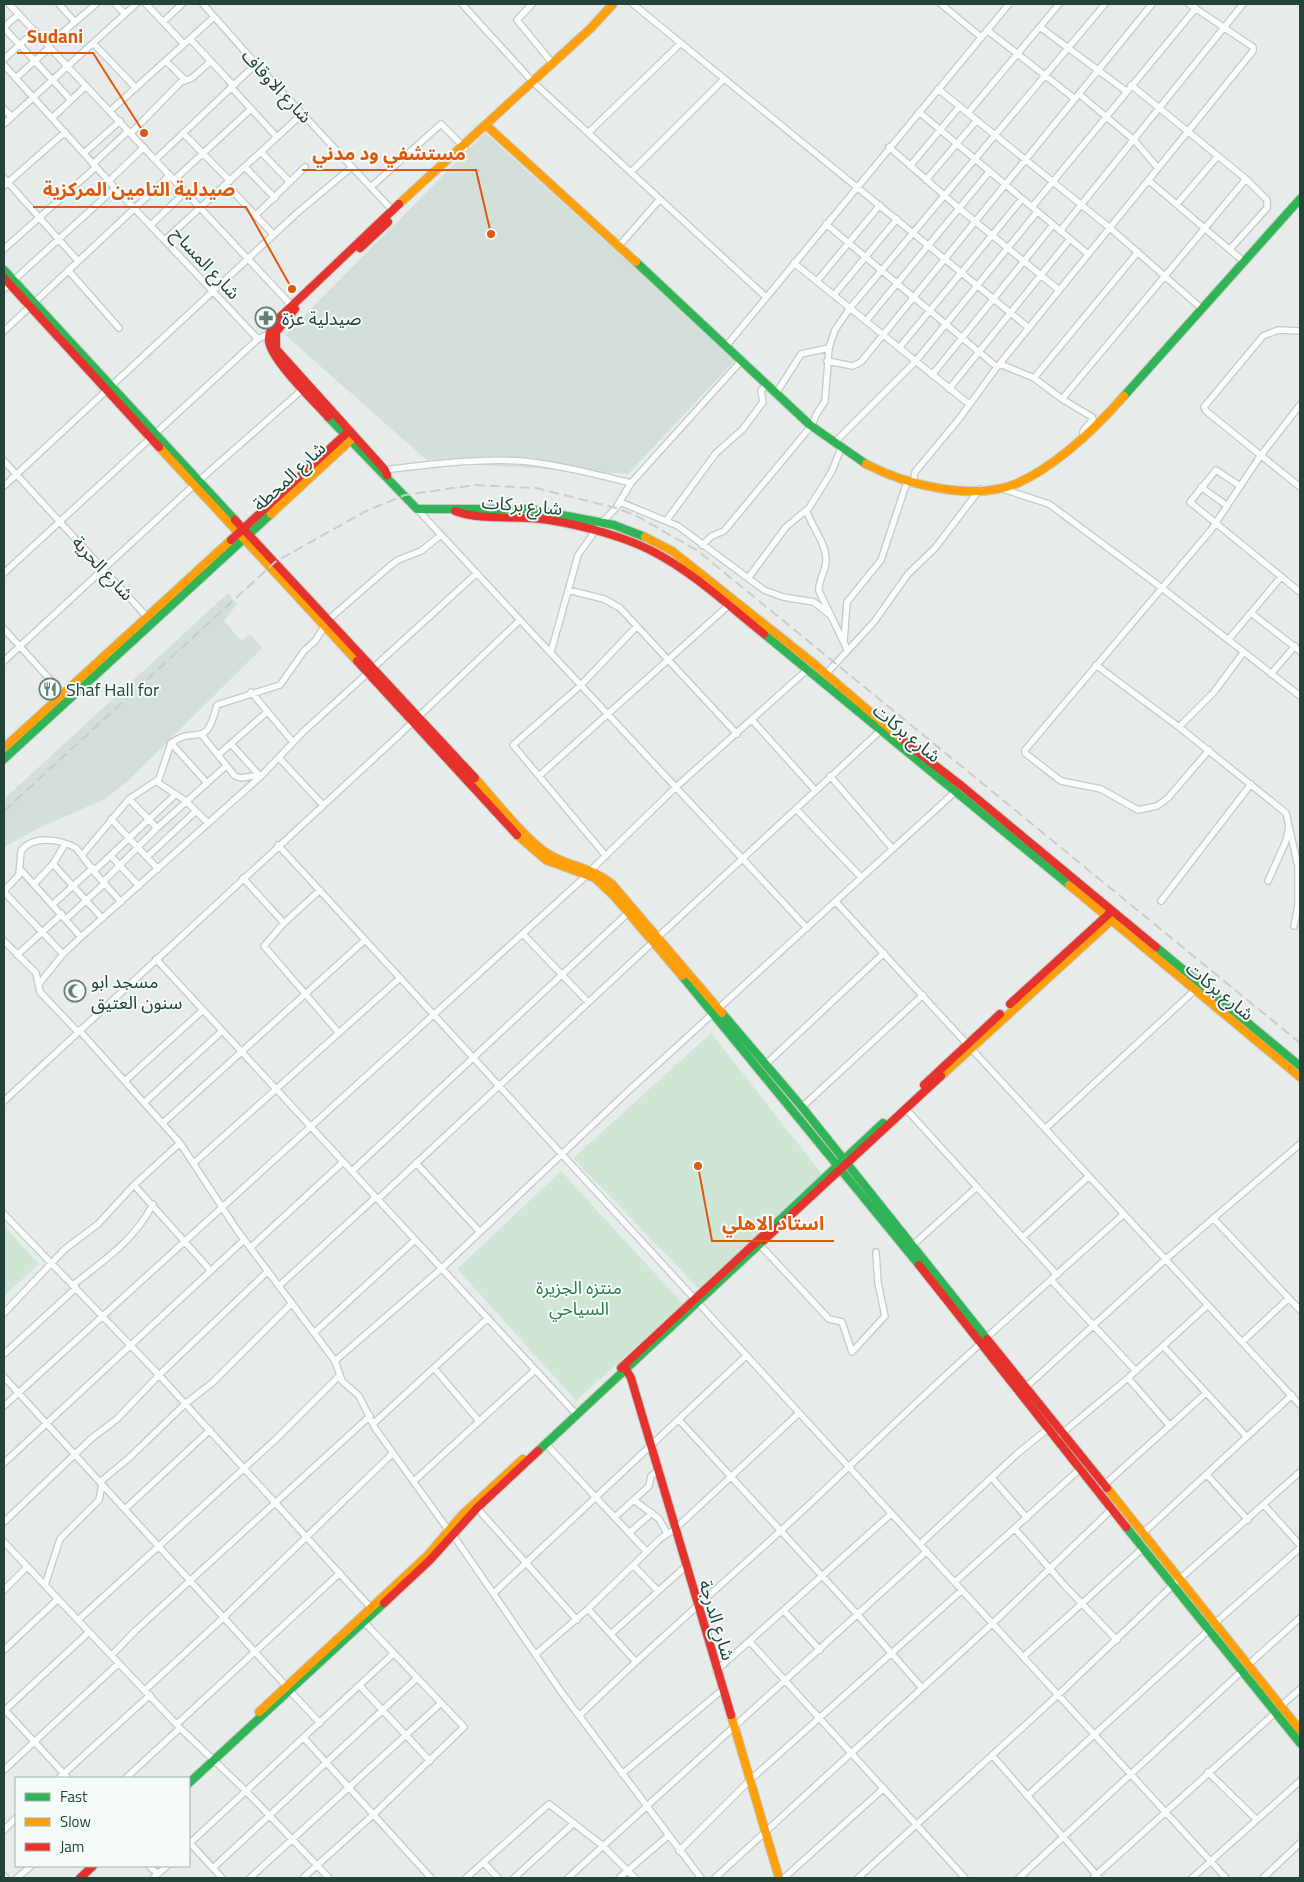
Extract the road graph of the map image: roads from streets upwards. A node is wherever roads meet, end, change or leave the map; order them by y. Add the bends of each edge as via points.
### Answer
1 (9, 4) edge
2 (61, 4) edge
3 (96, 4) edge
4 (115, 4) edge
5 (136, 4) edge
6 (146, 4) edge
7 (182, 4) edge
8 (203, 4) edge
9 (462, 4) edge
10 (532, 4) edge
11 (613, 4) edge
12 (633, 4) edge
13 (941, 4) edge
14 (1009, 4) edge
15 (1059, 4) edge
16 (1104, 4) edge
17 (1152, 4) edge
18 (1189, 4) edge
19 (1243, 4) edge
20 (1196, 8) junction
21 (19, 14) junction
22 (125, 14) junction
23 (214, 17) junction
24 (76, 22) junction
25 (163, 22) junction
26 (1040, 26) junction
27 (1224, 26) junction
28 (4, 28) edge
29 (987, 30) junction
30 (35, 31) junction
31 (981, 38) junction
32 (190, 39) junction
33 (93, 43) junction
34 (681, 43) junction
35 (184, 44) junction
36 (19, 45) junction
37 (49, 46) junction
38 (1069, 48) junction
39 (1017, 54) junction
40 (4, 59) edge
41 (166, 60) junction
42 (35, 61) junction
43 (210, 61) junction
44 (4, 64) edge
45 (256, 64) junction
46 (553, 64) junction
47 (67, 65) junction
48 (1099, 70) junction
49 (1046, 76) junction
50 (16, 78) junction
51 (724, 79) junction
52 (52, 80) junction
53 (186, 80) junction
54 (533, 82) junction
55 (86, 86) junction
56 (232, 86) junction
57 (1131, 86) junction
58 (136, 88) junction
59 (938, 88) junction
60 (1126, 91) junction
61 (33, 97) junction
62 (1077, 97) junction
63 (71, 100) junction
64 (960, 106) junction
65 (4, 109) edge
66 (251, 109) junction
67 (1159, 109) junction
68 (110, 110) junction
69 (918, 112) junction
70 (968, 113) junction
71 (302, 114) junction
72 (1106, 116) junction
73 (12, 117) junction
74 (52, 118) junction
75 (977, 120) junction
76 (120, 121) junction
77 (4, 124) edge
78 (487, 126) junction
79 (940, 130) junction
80 (65, 132) junction
81 (130, 132) junction
82 (183, 133) junction
83 (588, 133) junction
84 (1187, 133) junction
85 (276, 136) junction
86 (996, 136) junction
87 (1134, 140) junction
88 (956, 144) junction
89 (465, 145) junction
90 (144, 147) junction
91 (889, 147) junction
92 (261, 152) junction
93 (84, 154) junction
94 (204, 154) junction
95 (1217, 157) junction
96 (974, 159) junction
97 (155, 160) junction
98 (1026, 160) junction
99 (94, 165) junction
100 (910, 166) junction
101 (245, 167) junction
102 (305, 167) dead end
103 (352, 167) junction
104 (1158, 168) junction
105 (631, 172) junction
106 (989, 172) junction
107 (172, 178) junction
108 (1246, 179) junction
109 (926, 180) junction
110 (1148, 180) junction
111 (109, 181) junction
112 (1052, 181) junction
113 (5, 182) edge
114 (228, 182) junction
115 (290, 182) junction
116 (1005, 185) junction
117 (856, 186) junction
118 (371, 187) junction
119 (115, 188) junction
120 (186, 191) junction
121 (944, 195) junction
122 (275, 198) junction
123 (660, 199) junction
124 (1022, 199) junction
125 (1300, 199) edge
126 (1177, 204) junction
127 (880, 205) junction
128 (1081, 205) junction
129 (200, 206) junction
130 (1032, 207) junction
131 (134, 208) junction
132 (960, 209) junction
133 (393, 210) junction
134 (1038, 212) junction
135 (256, 215) junction
136 (40, 217) junction
137 (897, 218) junction
138 (975, 222) junction
139 (826, 224) junction
140 (150, 225) junction
141 (1053, 225) junction
142 (1110, 228) junction
143 (1205, 228) junction
144 (1060, 231) junction
145 (914, 232) junction
146 (274, 235) junction
147 (991, 235) junction
148 (367, 238) junction
149 (59, 239) junction
150 (1070, 239) junction
151 (165, 240) junction
152 (848, 244) junction
153 (930, 245) junction
154 (618, 246) junction
155 (1007, 248) junction
156 (4, 249) edge
157 (1230, 249) junction
158 (1138, 252) junction
159 (1088, 254) junction
160 (864, 257) junction
161 (249, 258) junction
162 (946, 258) junction
163 (78, 261) junction
164 (1023, 261) junction
165 (1243, 261) junction
166 (794, 263) junction
167 (4, 270) edge
168 (68, 270) junction
169 (881, 271) junction
170 (961, 271) junction
171 (1040, 275) junction
172 (1166, 276) junction
173 (817, 281) junction
174 (8, 283) edge
175 (897, 285) junction
176 (978, 285) junction
177 (1059, 290) junction
178 (214, 292) junction
179 (834, 295) junction
180 (766, 297) junction
181 (913, 298) junction
182 (994, 298) junction
183 (32, 304) junction
184 (294, 307) junction
185 (850, 308) junction
186 (1201, 308) junction
187 (929, 311) junction
188 (1010, 312) junction
189 (866, 321) junction
190 (946, 325) junction
191 (120, 328) dead end
192 (1029, 328) junction
193 (4, 331) edge
194 (1300, 331) edge
195 (272, 333) junction
196 (883, 335) junction
197 (962, 338) junction
198 (258, 339) junction
199 (728, 345) junction
200 (830, 348) junction
201 (899, 348) junction
202 (978, 352) junction
203 (742, 360) junction
204 (827, 361) junction
205 (915, 362) junction
206 (998, 365) junction
207 (932, 375) junction
208 (1034, 378) junction
209 (767, 383) junction
210 (109, 388) junction
211 (303, 389) junction
212 (949, 389) junction
213 (777, 392) junction
214 (1062, 399) junction
215 (969, 404) junction
216 (1300, 405) edge
217 (812, 426) junction
218 (154, 436) junction
219 (349, 436) junction
220 (1083, 440) junction
221 (838, 446) junction
222 (1261, 455) junction
223 (4, 461) edge
224 (384, 472) junction
225 (16, 474) junction
226 (197, 483) junction
227 (631, 483) junction
228 (910, 483) junction
229 (4, 486) edge
230 (1240, 486) junction
231 (1201, 487) junction
232 (1300, 487) edge
233 (980, 489) junction
234 (1003, 489) junction
235 (620, 502) junction
236 (1226, 505) junction
237 (417, 509) junction
238 (450, 510) junction
239 (807, 512) junction
240 (666, 520) junction
241 (60, 521) junction
242 (601, 523) junction
243 (1216, 523) junction
244 (594, 532) junction
245 (243, 533) junction
246 (441, 535) junction
247 (702, 545) junction
248 (104, 568) junction
249 (4, 573) edge
250 (477, 573) junction
251 (749, 577) junction
252 (1281, 577) junction
253 (1297, 586) edge
254 (1162, 588) junction
255 (568, 590) junction
256 (1300, 592) edge
257 (729, 606) junction
258 (1251, 613) junction
259 (830, 615) junction
260 (149, 619) junction
261 (520, 620) junction
262 (327, 622) junction
263 (637, 626) junction
264 (4, 629) edge
265 (1228, 640) junction
266 (844, 641) junction
267 (19, 646) junction
268 (1295, 646) junction
269 (847, 649) junction
270 (1300, 651) edge
271 (551, 652) junction
272 (1243, 653) junction
273 (669, 659) junction
274 (4, 661) edge
275 (1096, 665) junction
276 (808, 669) junction
277 (371, 670) junction
278 (826, 674) junction
279 (1271, 674) junction
280 (581, 685) junction
281 (251, 692) junction
282 (1300, 696) edge
283 (66, 697) junction
284 (267, 712) junction
285 (607, 714) junction
286 (416, 719) junction
287 (752, 720) junction
288 (1179, 727) junction
289 (880, 731) junction
290 (201, 734) junction
291 (737, 734) junction
292 (293, 742) junction
293 (171, 743) junction
294 (231, 744) junction
295 (4, 748) edge
296 (1208, 750) junction
297 (218, 755) junction
298 (4, 759) edge
299 (280, 759) junction
300 (226, 766) junction
301 (260, 776) junction
302 (539, 776) junction
303 (830, 776) junction
304 (157, 782) junction
305 (207, 783) junction
306 (1251, 784) junction
307 (676, 787) junction
308 (815, 790) junction
309 (956, 791) junction
310 (176, 794) junction
311 (129, 799) junction
312 (186, 801) junction
313 (322, 804) junction
314 (796, 809) junction
315 (196, 811) junction
316 (112, 819) junction
317 (148, 819) junction
318 (208, 823) junction
319 (1289, 825) junction
320 (157, 828) junction
321 (129, 838) junction
322 (65, 844) junction
323 (278, 845) junction
324 (138, 848) junction
325 (892, 848) junction
326 (83, 854) junction
327 (111, 856) junction
328 (606, 856) junction
329 (146, 857) junction
330 (743, 858) junction
331 (53, 864) junction
332 (120, 866) junction
333 (20, 869) junction
334 (158, 869) junction
335 (93, 870) junction
336 (589, 873) junction
337 (861, 877) junction
338 (244, 878) junction
339 (1268, 881) dead end
340 (104, 883) junction
341 (34, 884) junction
342 (72, 885) junction
343 (139, 886) junction
344 (320, 890) junction
345 (4, 892) edge
346 (86, 900) junction
347 (1161, 901) dead end
348 (121, 902) junction
349 (836, 902) junction
350 (53, 904) junction
351 (628, 913) junction
352 (64, 916) junction
353 (1112, 916) junction
354 (102, 918) junction
355 (284, 923) junction
356 (1294, 926) dead end
357 (807, 928) junction
358 (42, 932) junction
359 (523, 934) junction
360 (81, 936) junction
361 (655, 939) junction
362 (365, 940) junction
363 (4, 941) edge
364 (62, 954) junction
365 (884, 954) junction
366 (18, 955) junction
367 (156, 959) junction
368 (562, 975) junction
369 (400, 978) junction
370 (39, 984) junction
371 (1195, 990) junction
372 (304, 994) junction
373 (923, 995) junction
374 (588, 1002) junction
375 (202, 1010) junction
376 (715, 1010) junction
377 (434, 1014) junction
378 (78, 1031) junction
379 (222, 1031) junction
380 (339, 1033) junction
381 (970, 1045) junction
382 (242, 1052) junction
383 (474, 1058) junction
384 (766, 1064) junction
385 (1300, 1066) edge
386 (1300, 1077) edge
387 (126, 1080) junction
388 (500, 1086) junction
389 (277, 1089) junction
390 (4, 1101) edge
391 (146, 1102) junction
392 (802, 1107) junction
393 (906, 1109) junction
394 (164, 1122) junction
395 (310, 1127) junction
396 (1046, 1128) junction
397 (180, 1143) junction
398 (1300, 1144) edge
399 (562, 1154) junction
400 (845, 1161) junction
401 (195, 1162) junction
402 (343, 1162) junction
403 (416, 1163) junction
404 (839, 1167) junction
405 (352, 1171) junction
406 (1089, 1176) junction
407 (134, 1186) junction
408 (977, 1187) junction
409 (377, 1198) junction
410 (153, 1204) junction
411 (222, 1206) junction
412 (4, 1214) edge
413 (1124, 1214) junction
414 (1213, 1218) junction
415 (480, 1232) junction
416 (1023, 1237) junction
417 (185, 1240) junction
418 (244, 1240) junction
419 (415, 1240) junction
420 (760, 1245) junction
421 (913, 1246) junction
422 (250, 1248) junction
423 (876, 1252) dead end
424 (1166, 1259) junction
425 (53, 1264) junction
426 (441, 1269) junction
427 (211, 1271) junction
428 (268, 1271) junction
429 (1057, 1275) junction
430 (1051, 1280) junction
431 (74, 1286) junction
432 (279, 1286) junction
433 (1289, 1298) junction
434 (696, 1301) junction
435 (292, 1303) junction
436 (1208, 1305) junction
437 (1300, 1310) edge
438 (4, 1313) edge
439 (102, 1316) junction
440 (488, 1318) junction
441 (1095, 1326) junction
442 (314, 1333) junction
443 (983, 1341) junction
444 (1242, 1342) junction
445 (132, 1346) junction
446 (1163, 1346) junction
447 (4, 1354) edge
448 (746, 1356) junction
449 (334, 1361) junction
450 (434, 1368) junction
451 (625, 1368) junction
452 (535, 1370) junction
453 (1136, 1371) junction
454 (159, 1375) junction
455 (340, 1375) junction
456 (4, 1377) edge
457 (1128, 1378) junction
458 (1026, 1387) junction
459 (18, 1393) junction
460 (1206, 1393) junction
461 (1292, 1395) junction
462 (185, 1404) junction
463 (1300, 1405) edge
464 (4, 1406) edge
465 (575, 1413) junction
466 (799, 1413) junction
467 (370, 1416) junction
468 (679, 1420) junction
469 (479, 1421) junction
470 (47, 1424) junction
471 (373, 1424) junction
472 (1170, 1426) junction
473 (1049, 1428) junction
474 (210, 1430) junction
475 (1060, 1436) junction
476 (1247, 1437) junction
477 (546, 1444) junction
478 (651, 1446) junction
479 (393, 1452) junction
480 (76, 1454) junction
481 (4, 1463) edge
482 (848, 1467) junction
483 (244, 1468) junction
484 (1081, 1468) junction
485 (658, 1471) junction
486 (1300, 1472) edge
487 (1207, 1475) junction
488 (730, 1478) junction
489 (992, 1478) junction
490 (414, 1480) junction
491 (101, 1483) junction
492 (1103, 1486) junction
493 (595, 1498) junction
494 (634, 1500) junction
495 (277, 1503) junction
496 (1264, 1505) junction
497 (477, 1508) junction
498 (1114, 1508) junction
499 (125, 1509) junction
500 (652, 1513) junction
501 (891, 1514) junction
502 (615, 1518) junction
503 (1027, 1518) junction
504 (1248, 1520) junction
505 (4, 1522) edge
506 (1016, 1529) junction
507 (671, 1531) junction
508 (780, 1531) junction
509 (629, 1532) junction
510 (451, 1533) junction
511 (1142, 1534) junction
512 (308, 1537) junction
513 (4, 1542) edge
514 (920, 1544) junction
515 (158, 1546) junction
516 (1144, 1547) junction
517 (1300, 1547) edge
518 (926, 1551) junction
519 (647, 1552) junction
520 (526, 1563) junction
521 (634, 1566) junction
522 (27, 1567) junction
523 (685, 1567) junction
524 (1051, 1570) junction
525 (340, 1573) junction
526 (822, 1577) junction
527 (191, 1581) junction
528 (955, 1582) junction
529 (1177, 1582) junction
530 (45, 1585) junction
531 (4, 1590) edge
532 (962, 1590) junction
533 (658, 1591) junction
534 (494, 1592) junction
535 (58, 1599) junction
536 (697, 1604) junction
537 (1083, 1605) junction
538 (372, 1608) junction
539 (588, 1609) junction
540 (784, 1611) junction
541 (858, 1615) junction
542 (224, 1617) junction
543 (1300, 1618) edge
544 (78, 1620) junction
545 (577, 1620) junction
546 (364, 1622) junction
547 (992, 1624) junction
548 (1212, 1626) junction
549 (89, 1632) junction
550 (611, 1634) junction
551 (1117, 1640) junction
552 (750, 1642) junction
553 (4, 1650) edge
554 (820, 1650) junction
555 (254, 1651) junction
556 (393, 1654) junction
557 (536, 1654) junction
558 (892, 1654) junction
559 (112, 1655) junction
560 (1023, 1657) junction
561 (636, 1662) junction
562 (120, 1663) junction
563 (1245, 1668) junction
564 (716, 1671) junction
565 (417, 1678) junction
566 (787, 1680) junction
567 (360, 1686) junction
568 (922, 1688) junction
569 (288, 1689) junction
570 (1300, 1689) edge
571 (144, 1690) junction
572 (722, 1690) junction
573 (150, 1695) junction
574 (1058, 1695) junction
575 (442, 1703) junction
576 (1278, 1709) junction
577 (4, 1710) edge
578 (383, 1711) junction
579 (579, 1716) junction
580 (821, 1718) junction
581 (320, 1723) junction
582 (178, 1726) junction
583 (734, 1727) junction
584 (1300, 1730) edge
585 (1094, 1735) junction
586 (407, 1736) junction
587 (304, 1738) junction
588 (34, 1741) junction
589 (1300, 1743) edge
590 (852, 1753) junction
591 (992, 1755) junction
592 (211, 1758) junction
593 (430, 1761) junction
594 (326, 1764) junction
595 (4, 1770) edge
596 (1208, 1772) junction
597 (622, 1774) junction
598 (1130, 1774) junction
599 (64, 1777) edge
600 (127, 1777) edge
601 (188, 1777) edge
602 (749, 1781) junction
603 (1300, 1781) edge
604 (190, 1782) edge
605 (884, 1788) junction
606 (350, 1789) junction
607 (246, 1790) junction
608 (1027, 1796) junction
609 (647, 1806) junction
610 (1165, 1811) junction
611 (270, 1815) junction
612 (374, 1815) junction
613 (15, 1819) edge
614 (1256, 1819) junction
615 (574, 1823) junction
616 (918, 1824) junction
617 (4, 1830) edge
618 (764, 1831) junction
619 (668, 1836) junction
620 (1062, 1837) junction
621 (294, 1840) junction
622 (1300, 1843) edge
623 (190, 1844) edge
624 (603, 1846) junction
625 (679, 1851) junction
626 (1210, 1862) junction
627 (484, 1863) junction
628 (317, 1866) junction
629 (30, 1867) edge
630 (92, 1867) edge
631 (99, 1867) edge
632 (166, 1867) edge
633 (212, 1868) junction
634 (628, 1871) junction
635 (156, 1876) edge
636 (218, 1877) edge
637 (1096, 1877) edge
638 (17, 1878) edge
639 (80, 1878) edge
640 (87, 1878) edge
641 (250, 1878) edge
642 (303, 1878) edge
643 (329, 1878) edge
644 (432, 1878) edge
645 (466, 1878) edge
646 (498, 1878) edge
647 (514, 1878) edge
648 (568, 1878) edge
649 (619, 1878) edge
650 (635, 1878) edge
651 (700, 1878) edge
652 (715, 1878) edge
653 (779, 1878) edge
654 (784, 1878) edge
655 (858, 1878) edge
656 (965, 1878) edge
657 (1019, 1878) edge
658 (1192, 1878) edge
659 (1226, 1878) edge
660 (1263, 1878) edge

1 - 21 street
2 - 24 street
3 - 24 street
4 - 22 street
5 - 22 street
6 - 25 street
7 - 25 street
8 - 23 street, شارع الاوقاف
9 - 54 street
10 - 46 street via 518,20
11 - 46 street
12 - 34 street
13 - 31 street
14 - 29 street
15 - 26 street
16 - 38 street
17 - 48 street
18 - 20 street
19 - 27 street
20 - 27 street
20 - 57 street
21 - 28 street
21 - 30 street
22 - 33 street
23 - 32 street
23 - 45 street, شارع الاوقاف
24 - 37 street
25 - 35 street
26 - 38 street
26 - 39 street
27 - 67 street
27 - 84 street via 1253,47 1253,51
28 - 36 street
29 - 31 street
29 - 39 street
30 - 36 street
30 - 37 street
31 - 59 street
32 - 35 street
32 - 43 street
33 - 47 street
33 - 58 street
34 - 51 street
34 - 83 street
35 - 41 street
36 - 40 street
36 - 42 street
37 - 42 street
37 - 47 street
38 - 48 street
38 - 49 street
39 - 49 street
39 - 70 street
41 - 53 street
41 - 58 street
42 - 50 street
42 - 52 street
43 - 53 street
43 - 56 street
44 - 50 street, شارع المساح
45 - 56 street
45 - 71 street, شارع الاوقاف
46 - 54 street
47 - 52 street
47 - 55 street
48 - 60 street
48 - 62 street
49 - 62 street
49 - 86 street
50 - 61 street, شارع المساح
51 - 105 street
51 - 117 street
52 - 61 street
52 - 63 street
53 - 81 street
54 - 78 street
54 - 83 street
55 - 63 street
55 - 68 street
56 - 66 street
56 - 82 street
57 - 60 street
57 - 67 street
58 - 68 street
59 - 64 street
59 - 69 street
60 - 72 street
61 - 73 street
61 - 74 street, شارع المساح
62 - 72 street
62 - 98 street
63 - 74 street
64 - 70 street
64 - 79 street
65 - 73 street
66 - 85 street
66 - 94 street
67 - 84 street
67 - 87 street
68 - 76 street
69 - 79 street
69 - 91 street
70 - 75 street
71 - 85 street
71 - 103 street, شارع الاوقاف
72 - 87 street
72 - 112 street
73 - 77 street
74 - 80 street, شارع المساح
75 - 86 street
75 - 88 street
76 - 81 street
76 - 93 street
78 - 89 street
78 - 154 street
79 - 88 street
79 - 100 street
80 - 93 street, شارع المساح
80 - 113 street
81 - 90 street
81 - 99 street
82 - 94 street
82 - 97 street
83 - 105 street
84 - 95 street
84 - 104 street
85 - 92 street
86 - 96 street
86 - 98 street
87 - 104 street
87 - 128 street
88 - 96 street
88 - 109 street
89 - 118 street via 440,125
89 - 133 street
89 - 148 street
90 - 97 street
90 - 111 street
91 - 100 street
91 - 117 street
92 - 101 street
92 - 115 street
93 - 99 street, شارع المساح
94 - 107 street
94 - 114 street
95 - 108 street
95 - 126 street
96 - 106 street
96 - 121 street
97 - 107 street
98 - 112 street
98 - 116 street
99 - 111 street, شارع المساح
99 - 136 street
100 - 109 street
101 - 114 street
101 - 122 street
102 - 115 street
103 - 118 street, شارع الاوقاف
103 - 146 street
104 - 110 street
105 - 123 street
106 - 116 street
106 - 132 street
107 - 120 street
107 - 131 street
108 - 143 street
108 - 157 street via 1268,204
109 - 121 street
110 - 126 street
110 - 142 street
111 - 119 street, شارع المساح
112 - 128 street
112 - 130 street
113 - 136 street
114 - 129 street
114 - 135 street
115 - 122 street
116 - 124 street
116 - 138 street
117 - 127 street
117 - 139 street
118 - 133 street, شارع الاوقاف
119 - 131 street, شارع المساح
119 - 149 street
120 - 129 street
120 - 140 street
121 - 132 street
121 - 145 street
122 - 135 street
123 - 154 street
123 - 180 street
124 - 130 street
124 - 147 street
125 - 165 street
126 - 143 street
127 - 137 street
127 - 152 street
128 - 142 street
128 - 144 street
129 - 151 street
129 - 161 street
130 - 134 street
131 - 140 street, شارع المساح
131 - 163 street
132 - 138 street
132 - 153 street
133 - 148 street
134 - 141 street
134 - 155 street
135 - 146 street
136 - 149 street
136 - 156 street
137 - 145 street
137 - 160 street
138 - 147 street
138 - 162 street
139 - 152 street
139 - 166 street
140 - 151 street, شارع المساح
141 - 144 street
141 - 164 street
142 - 158 street
142 - 159 street
143 - 157 street
143 - 172 street
144 - 150 street
145 - 153 street
145 - 169 street
146 - 161 street
147 - 155 street
147 - 170 street
148 - 184 street
149 - 163 street
149 - 174 street
150 - 159 street
150 - 171 street
151 - 178 street, شارع المساح
152 - 160 street
152 - 173 street
153 - 162 street
153 - 175 street
154 - 199 street
155 - 164 street
155 - 176 street
157 - 165 street
158 - 172 street
158 - 208 street
159 - 177 street
160 - 169 street
160 - 179 street
161 - 178 street
161 - 184 street
162 - 170 street
162 - 181 street
163 - 168 street
164 - 171 street
164 - 182 street
165 - 186 street
166 - 173 street
166 - 180 street
167 - 174 street
168 - 183 street
168 - 191 street
169 - 175 street
169 - 185 street
170 - 176 street
170 - 187 street
171 - 177 street
171 - 188 street
172 - 186 street
172 - 214 street
173 - 179 street
174 - 183 street
175 - 181 street
175 - 189 street
176 - 182 street
176 - 190 street
177 - 192 street
178 - 198 street, شارع المساح
178 - 210 street
179 - 185 street
180 - 199 street
181 - 187 street
181 - 196 street
182 - 188 street
182 - 197 street
183 - 193 street
183 - 210 street
184 - 195 street
185 - 189 street
185 - 200 street via 835,330
186 - 220 street
187 - 190 street
187 - 201 street
188 - 192 street
188 - 202 street
189 - 196 street
190 - 197 street
190 - 205 street
192 - 206 street
194 - 222 street via 1278,330 1263,336 1204,407
195 - 198 street
195 - 211 street via 272,352
195 - 219 street via 283,358
196 - 201 street
196 - 204 street via 858,365
197 - 202 street
197 - 207 street
198 - 218 street
199 - 203 street
200 - 204 street
200 - 213 street via 801,354
201 - 205 street
202 - 206 street
202 - 212 street
203 - 209 street
203 - 227 street
204 - 217 street via 825,400
205 - 207 street
205 - 221 street
206 - 208 street
206 - 215 street
207 - 212 street
208 - 214 street
209 - 213 street
209 - 240 street via 761,391 764,402 753,418 716,453
210 - 218 street
210 - 225 street
211 - 219 street
211 - 226 street
212 - 215 street
213 - 217 street
214 - 220 street via 1093,418 1083,431
215 - 228 street via 915,472
216 - 222 street
217 - 221 street
217 - 247 street via 724,531
218 - 226 street
218 - 241 street
219 - 224 street
219 - 245 street, شارع المحطة
220 - 234 street via 1050,464
221 - 228 street via 880,472
221 - 239 street via 832,471
222 - 230 street
222 - 232 street
223 - 225 street, شارع الحرية
224 - 227 street via 512,461 558,466
224 - 237 street
225 - 229 street
225 - 241 street, شارع الحرية
226 - 245 street
226 - 248 street
227 - 235 street
228 - 233 street
228 - 266 street via 881,560 847,602
230 - 231 street via 1216,470
230 - 236 street
231 - 236 street
231 - 243 street via 1190,502
233 - 234 street
233 - 269 street via 947,534 908,574 874,622
234 - 254 street via 1048,504
235 - 240 street
235 - 242 street
236 - 243 street
237 - 238 street, شارع بركات
237 - 246 street
238 - 242 street, شارع بركات via 531,509
238 - 244 street, شارع بركات via 468,516 546,519
239 - 251 street via 786,526
239 - 259 street via 825,551 826,566 818,585
240 - 247 street
241 - 248 street, شارع الحرية
241 - 249 street
242 - 244 street
242 - 278 street, شارع بركات via 628,530 672,551
243 - 252 street
243 - 254 street
244 - 255 street via 578,555
244 - 257 street, شارع بركات via 624,540 672,562
245 - 260 street, شارع المحطة
245 - 262 street
246 - 250 street
246 - 262 street via 422,551 390,566
247 - 251 street
248 - 260 street, شارع الحرية
248 - 267 street
250 - 261 street
250 - 277 street
251 - 259 street via 772,594 814,602
252 - 253 street
252 - 258 street
253 - 256 street
254 - 265 street
254 - 275 street
255 - 263 street via 612,603
255 - 271 street
257 - 273 street
257 - 276 street, شارع بركات
258 - 265 street
258 - 268 street
259 - 266 street
260 - 283 street, شارع المحطة
261 - 271 street
261 - 286 street
262 - 277 street
262 - 281 street via 283,682
263 - 273 street
263 - 280 street
264 - 267 street
265 - 272 street
266 - 269 street
267 - 274 street
267 - 283 street
268 - 270 street
268 - 279 street
269 - 278 street
271 - 280 street
272 - 279 street
272 - 288 street via 1214,692
273 - 285 street
273 - 291 street
275 - 288 street
275 - 296 street via 1026,750 1028,756 1061,781 1101,789 1138,810 1157,806 1168,798
276 - 287 street
276 - 289 street, شارع بركات
277 - 286 street
277 - 292 street
278 - 353 street, شارع بركات
279 - 282 street
280 - 285 street
280 - 302 street via 513,745
281 - 284 street
281 - 290 street via 217,705 212,725
283 - 295 street
283 - 298 street
284 - 292 street
284 - 294 street
285 - 302 street
285 - 307 street
286 - 313 street
286 - 336 street via 527,845 554,864
287 - 291 street
287 - 308 street
288 - 296 street
289 - 303 street
289 - 309 street, شارع بركات
290 - 293 street
290 - 297 street
291 - 307 street
292 - 299 street
293 - 304 street
293 - 305 street
294 - 297 street
294 - 301 street
296 - 306 street
297 - 300 street
299 - 301 street
299 - 313 street
300 - 301 street via 237,777
300 - 305 street
301 - 318 street
302 - 328 street
303 - 308 street
303 - 325 street
304 - 310 street
304 - 311 street
305 - 312 street
306 - 319 street via 1281,808
306 - 347 street
307 - 328 street
307 - 330 street
308 - 314 street
309 - 325 street
309 - 353 street, شارع بركات
310 - 312 street
310 - 317 street
311 - 316 street
311 - 317 street
312 - 315 street
312 - 320 street
313 - 323 street
314 - 330 street
314 - 337 street
315 - 318 street
315 - 329 street
316 - 321 street
316 - 326 street
317 - 320 street
317 - 321 street
318 - 334 street
319 - 339 street
319 - 356 street via 1298,866 1298,906
320 - 324 street
321 - 324 street
321 - 327 street
322 - 326 street
322 - 331 street
322 - 333 street via 40,840 29,843 21,851
323 - 338 street
323 - 344 street
324 - 329 street
324 - 332 street
325 - 337 street
326 - 335 street
327 - 332 street
327 - 335 street
328 - 336 street
329 - 334 street
330 - 357 street
330 - 361 street
331 - 341 street
331 - 342 street
332 - 340 street
332 - 343 street
333 - 341 street
333 - 345 street
334 - 343 street
335 - 340 street
335 - 342 street
336 - 351 street
336 - 359 street
336 - 361 street via 612,884
337 - 349 street
338 - 355 street
338 - 367 street
340 - 346 street
340 - 348 street
341 - 350 street
342 - 346 street
342 - 350 street
343 - 348 street
344 - 355 street
344 - 362 street
345 - 358 street
346 - 352 street
346 - 354 street
348 - 354 street
349 - 357 street
349 - 365 street
350 - 352 street
351 - 361 street
351 - 368 street
352 - 358 street
352 - 360 street
353 - 371 street, شارع بركات
353 - 381 street
353 - 385 street, شارع بركات
354 - 360 street
355 - 372 street via 264,946
357 - 376 street
358 - 364 street
358 - 366 street
359 - 368 street
359 - 377 street
360 - 364 street
361 - 374 street
361 - 376 street
362 - 369 street
362 - 372 street
363 - 366 street
364 - 370 street
365 - 373 street
365 - 384 street
366 - 370 street via 36,973
367 - 375 street
367 - 378 street
368 - 374 street
368 - 383 street
369 - 377 street
369 - 380 street
370 - 378 street via 40,992
371 - 386 street, شارع بركات
371 - 396 street
372 - 380 street
372 - 382 street
373 - 381 street
373 - 392 street
374 - 388 street
375 - 379 street
375 - 387 street
376 - 384 street
376 - 399 street
376 - 404 street
377 - 383 street
377 - 395 street
378 - 387 street
378 - 390 street
379 - 382 street
379 - 391 street
380 - 389 street
381 - 393 street
381 - 396 street
381 - 400 street
382 - 389 street
382 - 394 street
383 - 388 street
383 - 405 street
384 - 392 street
387 - 391 street
388 - 399 street
388 - 403 street
389 - 395 street
389 - 401 street
391 - 394 street
392 - 400 street
393 - 400 street
393 - 408 street
394 - 397 street
395 - 402 street
395 - 411 street
396 - 406 street
397 - 401 street
397 - 407 street
398 - 414 street
399 - 415 street
399 - 434 street
400 - 404 street
400 - 421 street
401 - 411 street
402 - 405 street
402 - 422 street
403 - 409 street
403 - 415 street
404 - 420 street
404 - 434 street
404 - 443 street
405 - 409 street
406 - 413 street
406 - 416 street
407 - 410 street
407 - 425 street
408 - 416 street
408 - 421 street
409 - 419 street
409 - 432 street
410 - 417 street
410 - 431 street via 127,1243
411 - 417 street
411 - 418 street
412 - 425 street
413 - 424 street
413 - 429 street
414 - 424 street
414 - 433 street
415 - 426 street
416 - 429 street
417 - 427 street
417 - 439 street
418 - 422 street
418 - 427 street
419 - 426 street
419 - 442 street
420 - 423 street via 829,1319 844,1324 852,1352 885,1316
420 - 434 street
421 - 443 street
422 - 428 street
424 - 436 street
424 - 441 street
425 - 431 street
425 - 438 street
426 - 440 street
426 - 449 street
427 - 445 street
428 - 432 street
428 - 454 street
429 - 430 street
430 - 441 street
430 - 443 street
431 - 439 street
431 - 447 street
432 - 435 street
433 - 437 street
433 - 444 street
434 - 448 street
434 - 451 street
435 - 442 street
435 - 462 street via 212,1383
436 - 444 street
436 - 446 street
439 - 445 street
439 - 459 street
440 - 450 street
440 - 452 street
441 - 453 street
441 - 458 street
442 - 449 street
443 - 458 street
443 - 473 street
443 - 482 street
444 - 461 street
445 - 454 street
445 - 470 street
446 - 453 street
446 - 460 street
448 - 466 street
448 - 468 street
449 - 455 street
450 - 469 street
450 - 471 street
451 - 465 street
451 - 478 street, شارع الدرجة
452 - 465 street
452 - 469 street
453 - 457 street
454 - 462 street
454 - 480 street via 117,1419
455 - 467 street via 346,1386 359,1396
455 - 483 street
456 - 459 street
457 - 472 street
457 - 475 street
458 - 475 street
459 - 464 street
459 - 470 street
460 - 472 street
460 - 476 street
461 - 463 street
461 - 476 street
462 - 474 street
462 - 491 street
465 - 477 street
465 - 510 street via 474,1504
466 - 482 street
466 - 488 street
467 - 471 street
467 - 495 street
468 - 478 street
468 - 488 street
469 - 490 street
470 - 480 street
470 - 481 street
471 - 479 street
472 - 492 street
473 - 475 street
473 - 489 street
474 - 483 street
474 - 499 street
475 - 484 street
475 - 492 street
476 - 487 street
477 - 493 street
477 - 497 street
478 - 485 street, شارع الدرجة
478 - 493 street
479 - 490 street
479 - 512 street
480 - 491 street
480 - 505 street
482 - 501 street
482 - 508 street
483 - 495 street
483 - 515 street
484 - 498 street
484 - 503 street
485 - 494 street via 652,1476 649,1486
485 - 507 street, شارع الدرجة
486 - 496 street
487 - 504 street
487 - 511 street
488 - 507 street
488 - 508 street
489 - 503 street
489 - 514 street
490 - 510 street
491 - 499 street
491 - 530 street via 99,1500 60,1539
492 - 511 street
493 - 502 street
493 - 520 street
494 - 500 street
494 - 502 street
495 - 512 street
495 - 527 street
496 - 504 street
496 - 517 street
497 - 510 street
497 - 520 street
498 - 516 street
498 - 524 street
499 - 515 street
500 - 507 street
500 - 509 street
501 - 514 street
501 - 526 street
502 - 509 street
503 - 506 street
504 - 529 street
506 - 524 street
506 - 528 street
507 - 519 street
507 - 523 street, شارع الدرجة
508 - 526 street
508 - 536 street
509 - 519 street
510 - 534 street
510 - 538 street
510 - 546 street via 430,1560
511 - 529 street
512 - 525 street
512 - 542 street
513 - 522 street
514 - 518 street
515 - 527 street
515 - 544 street
516 - 529 street
516 - 537 street
517 - 548 street
518 - 528 street
518 - 541 street
519 - 521 street
520 - 534 street
520 - 545 street
521 - 533 street
521 - 539 street
522 - 530 street
522 - 531 street
523 - 533 street
523 - 536 street, شارع الدرجة
524 - 537 street
524 - 547 street
525 - 538 street
525 - 555 street
526 - 540 street
526 - 541 street
527 - 542 street
527 - 559 street
528 - 532 street
529 - 548 street
529 - 551 street
530 - 535 street
532 - 547 street
532 - 558 street
533 - 550 street
534 - 557 street
535 - 544 street
535 - 553 street
536 - 561 street
536 - 564 street, شارع الدرجة
537 - 551 street
537 - 560 street
538 - 569 street
539 - 545 street
539 - 550 street
540 - 552 street
540 - 554 street
541 - 554 street
541 - 558 street
542 - 555 street
542 - 571 street
543 - 563 street
544 - 549 street
545 - 557 street
546 - 556 street
546 - 569 street
547 - 560 street
547 - 568 street
548 - 563 street
548 - 585 street
549 - 559 street
549 - 577 street
550 - 561 street
551 - 574 street
552 - 564 street
552 - 566 street
554 - 566 street
555 - 569 street
555 - 582 street
556 - 565 street
556 - 567 street
557 - 579 street
558 - 568 street
558 - 580 street
559 - 562 street
560 - 574 street
561 - 579 street
562 - 571 street
562 - 588 street
563 - 576 street
563 - 598 street
564 - 572 street, شارع الدرجة
565 - 575 street
565 - 578 street
566 - 580 street
566 - 583 street
567 - 578 street
567 - 581 street
568 - 590 street
569 - 581 street
569 - 592 street
570 - 576 street
571 - 573 street
572 - 583 street, شارع الدرجة
572 - 597 street
573 - 582 street
573 - 599 street
574 - 585 street
574 - 591 street
575 - 586 street
575 - 593 street via 464,1727
576 - 584 street
576 - 589 street
576 - 596 street
577 - 588 street
578 - 586 street
578 - 594 street
579 - 597 street
580 - 590 street
580 - 602 street
581 - 587 street
582 - 592 street
582 - 600 street
583 - 602 street, شارع الدرجة
583 - 609 street
585 - 598 street
585 - 608 street
586 - 593 street
586 - 606 street
587 - 594 street
587 - 607 street
588 - 595 street
588 - 599 street
590 - 605 street
590 - 618 street
591 - 608 street
591 - 616 street
592 - 601 street
592 - 604 street
592 - 607 street
593 - 612 street
594 - 606 street
594 - 611 street
596 - 610 street
596 - 614 street
597 - 609 street
598 - 610 street
598 - 620 street
602 - 618 street, شارع الدرجة
602 - 625 street
603 - 614 street
605 - 616 street
605 - 654 street
606 - 612 street
606 - 621 street
607 - 611 street
607 - 623 street
608 - 620 street
609 - 619 street
609 - 624 street
610 - 626 street
610 - 637 street
611 - 621 street
611 - 633 street
612 - 628 street
612 - 644 street
613 - 617 street
614 - 626 street
615 - 624 street
615 - 627 street via 549,1804
615 - 647 street
616 - 655 street
616 - 656 street
618 - 652 street
618 - 653 street, شارع الدرجة
619 - 625 street
619 - 634 street
620 - 637 street
620 - 657 street
621 - 628 street
621 - 641 street
622 - 660 street
623 - 633 street
624 - 634 street
624 - 648 street
625 - 651 street
626 - 658 street
626 - 659 street
627 - 645 street
627 - 646 street
628 - 642 street
628 - 643 street
629 - 638 street
630 - 639 street
631 - 640 street
632 - 635 street
633 - 636 street
634 - 649 street
634 - 650 street

